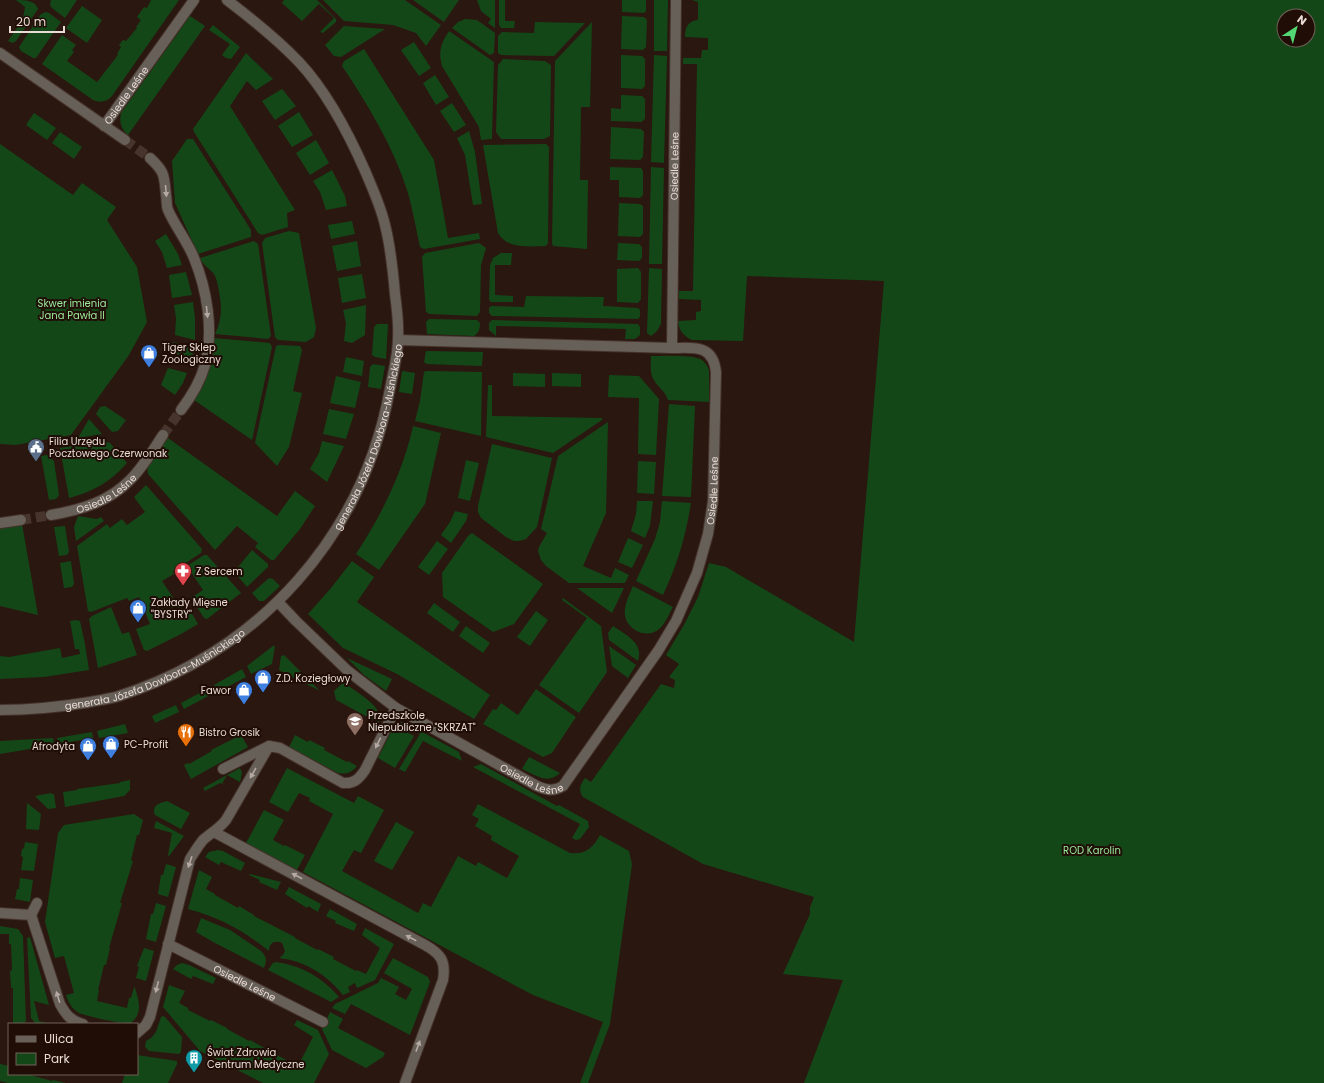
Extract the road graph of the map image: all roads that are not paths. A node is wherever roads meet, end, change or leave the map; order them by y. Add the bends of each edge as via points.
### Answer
1 (194, 0) edge
2 (227, 0) edge
3 (676, 0) edge
4 (0, 54) edge
5 (104, 126) junction
6 (125, 140) tunnel mouth
7 (150, 158) tunnel mouth
8 (398, 340) junction
9 (672, 348) junction
10 (181, 410) tunnel mouth
11 (163, 435) tunnel mouth
12 (52, 515) tunnel mouth
13 (21, 520) tunnel mouth
14 (0, 523) edge
15 (278, 602) junction
16 (396, 708) junction
17 (0, 710) edge
18 (269, 746) junction
19 (223, 769) dead end
20 (214, 832) junction
21 (37, 903) dead end
22 (0, 913) edge
23 (31, 915) junction
24 (168, 944) junction
25 (323, 1022) dead end
26 (80, 1023) edge
27 (138, 1032) edge
28 (405, 1083) edge

1 - 5 street, Osiedle Leśne
2 - 8 street, generała Józefa Dowbora-Muśnickiego via 261,26 300,63 344,127 375,193 385,224 391,254
3 - 9 street, Osiedle Leśne
4 - 5 street, Osiedle Leśne
5 - 6 street
7 -> 10 street via 164,176 168,208 201,275 208,315 205,365 198,383
8 - 9 street
8 - 15 street, generała Józefa Dowbora-Muśnickiego via 385,414 374,452 356,494 334,533
9 - 16 street, Osiedle Leśne via 696,348 705,351 715,362 714,501 708,534 691,590 676,621 658,651 563,786 548,791 537,786
11 - 12 street, Osiedle Leśne via 140,468 117,491 86,507
13 - 14 street
15 - 16 street, Osiedle Leśne via 348,672
15 - 17 street, generała Józefa Dowbora-Muśnickiego via 240,634 208,656 164,679 117,697 70,706
16 -> 18 street via 360,777 349,783 343,783 280,748
18 - 19 street
18 -> 20 street via 226,820
20 -> 24 street via 203,841 190,860
28 -> 20 street via 443,980 445,971 442,960 425,945
21 - 23 street
22 - 23 street
26 -> 23 street via 66,1015 60,1004
24 - 25 street, Osiedle Leśne
24 -> 27 street via 150,1017

